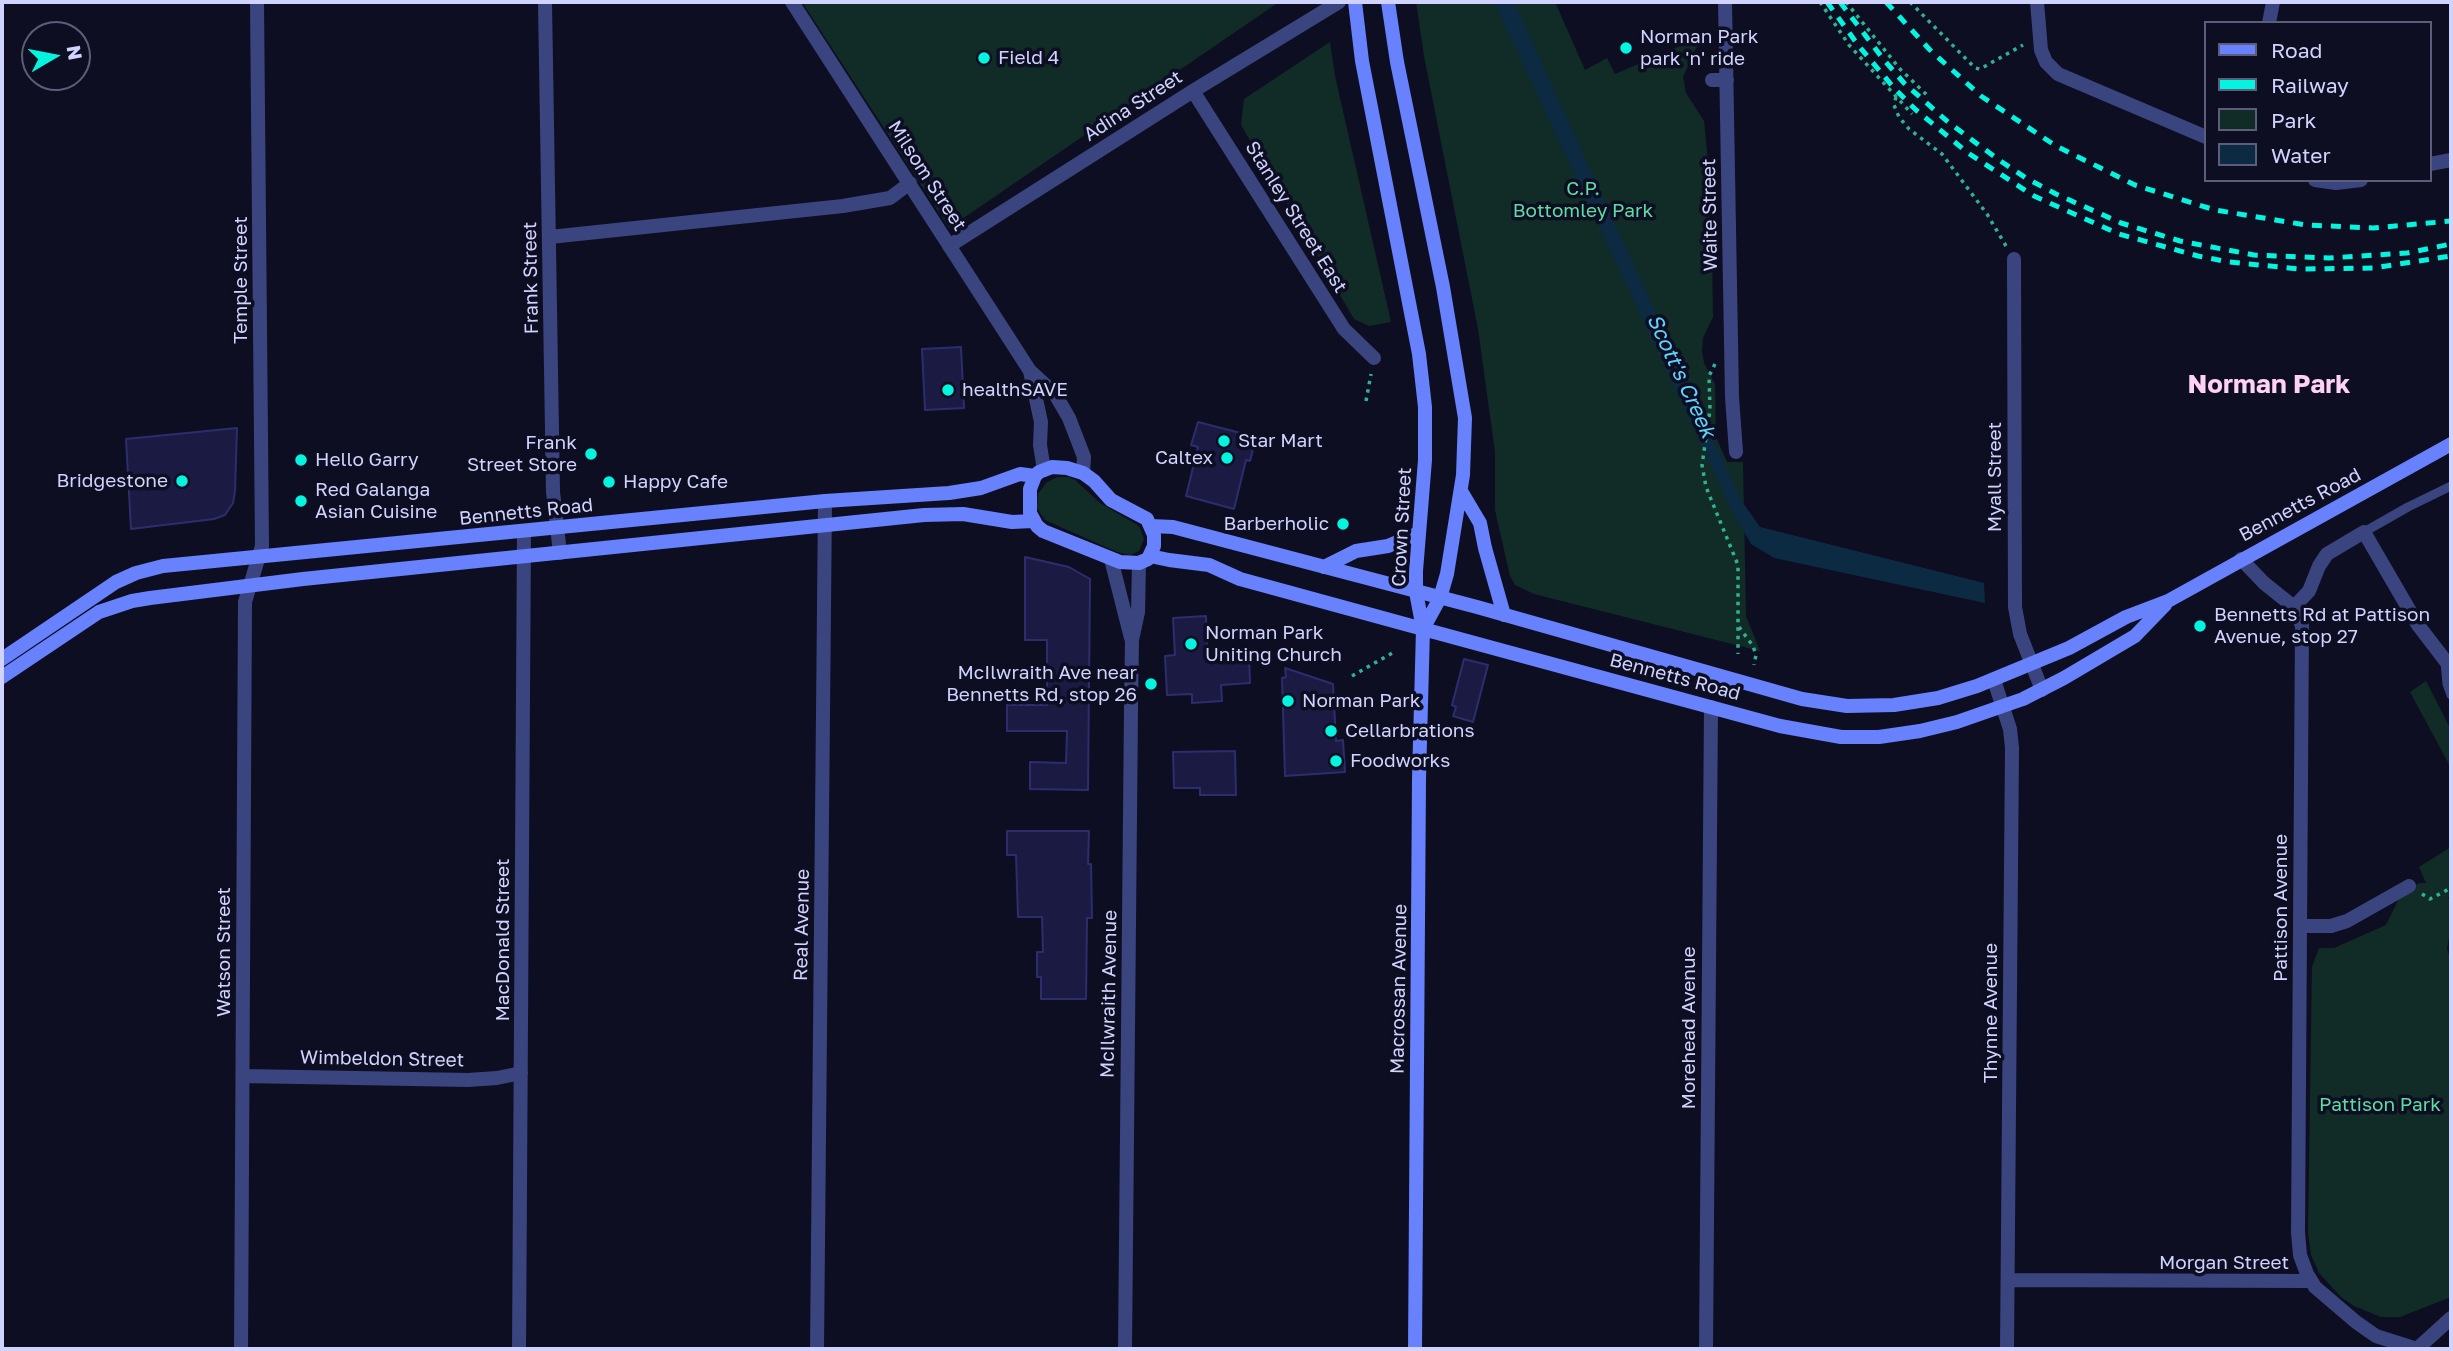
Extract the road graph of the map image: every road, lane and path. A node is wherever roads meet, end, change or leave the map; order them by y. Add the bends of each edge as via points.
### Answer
1 (257, 2) edge
2 (545, 2) edge
3 (792, 2) edge
4 (1339, 2) edge
5 (1355, 2) edge
6 (1388, 2) edge
7 (1725, 2) edge
8 (1820, 2) edge
9 (1846, 2) edge
10 (1910, 2) edge
11 (2037, 2) edge
12 (2273, 2) edge
13 (2269, 21) edge
14 (2023, 45) dead end
15 (1712, 80) dead end
16 (1727, 80) junction
17 (1193, 91) junction
18 (1896, 97) junction
19 (1928, 97) dead end
20 (1912, 114) dead end
21 (2204, 136) edge
22 (2451, 160) edge
23 (2432, 164) edge
24 (910, 184) junction
25 (550, 237) junction
26 (949, 246) junction
27 (2014, 259) joint
28 (1726, 349) junction
29 (1374, 358) joint
30 (1030, 371) junction
31 (1366, 401) dead end
32 (2451, 444) edge
33 (1736, 452) dead end
34 (1039, 473) junction
35 (1083, 473) junction
36 (2451, 486) edge
37 (1461, 491) junction
38 (825, 501) junction
39 (1033, 521) junction
40 (825, 525) junction
41 (1152, 526) junction
42 (557, 528) junction
43 (524, 531) junction
44 (2364, 532) junction
45 (1419, 533) junction
46 (560, 553) junction
47 (526, 557) junction
48 (260, 558) junction
49 (1111, 559) junction
50 (1144, 559) junction
51 (2241, 559) junction
52 (1324, 567) junction
53 (249, 587) junction
54 (1416, 592) junction
55 (1440, 598) junction
56 (2168, 601) junction
57 (2294, 607) junction
58 (1504, 615) junction
59 (1738, 626) junction
60 (1423, 629) junction
61 (1132, 640) junction
62 (1394, 652) dead end
63 (1738, 654) dead end
64 (2, 659) edge
65 (2448, 664) edge
66 (1754, 665) dead end
67 (2032, 665) junction
68 (1352, 676) dead end
69 (2, 677) edge
70 (1994, 680) junction
71 (2042, 690) junction
72 (2451, 695) edge
73 (1711, 707) junction
74 (2003, 707) junction
75 (2409, 886) dead end
76 (2451, 888) edge
77 (2430, 899) dead end
78 (2300, 926) junction
79 (521, 1073) junction
80 (243, 1076) junction
81 (2008, 1280) junction
82 (2311, 1281) junction
83 (2451, 1318) edge
84 (242, 1349) edge
85 (519, 1349) edge
86 (817, 1349) edge
87 (1125, 1349) edge
88 (1415, 1349) edge
89 (1706, 1349) edge
90 (2007, 1349) edge
91 (2417, 1349) edge

1 - 48 street, Temple Street
2 - 25 street, Frank Street
3 - 24 street, Milsom Street
4 - 17 street, Adina Street
5 - 45 main road, Crown Street via 1362,61 1419,354 1425,449
6 - 37 main road via 1462,399 1466,437
7 - 16 street, Waite Street
8 - 18 path via 1849,45
9 - 19 path
10 - 14 path via 1975,68
11 - 21 street via 2039,38 2051,69
12 - 13 street
15 - 16 street
16 - 28 street, Waite Street
17 - 26 street, Adina Street
17 - 29 street, Stanley Street East via 1344,329
18 - 20 path
18 - 27 path via 1899,117 1942,154
22 - 23 street
24 - 25 street via 890,198 844,206
24 - 26 street, Milsom Street
25 - 42 street, Frank Street
26 - 30 street, Milsom Street
27 - 67 street, Myall Street via 2014,594 2017,621
28 - 33 street, Waite Street
28 - 59 path via 1709,376 1710,410 1702,465 1738,565
29 - 31 path
30 - 34 street, Milsom Street via 1041,422
30 - 35 street, Milsom Street via 1055,394 1069,418 1084,457
32 - 51 main road, Bennetts Road
34 - 35 main road, Bennetts Road via 1059,467
34 - 38 main road, Bennetts Road via 1020,474 966,492
34 - 39 main road via 1028,498
35 - 41 main road via 1111,500
36 - 44 lane
37 - 55 main road
37 - 58 main road via 1480,523
38 - 40 street, Real Avenue
38 - 42 main road, Bennetts Road
39 - 40 main road via 944,513
39 - 49 main road, Bennetts Road via 1043,531
40 - 46 main road
40 - 86 street, Real Avenue
41 - 50 main road via 1154,546
41 - 52 main road, Bennetts Road via 1173,527
42 - 43 main road, Bennetts Road
42 - 46 street, Frank Street
43 - 47 street, MacDonald Street
43 - 48 main road, Bennetts Road
44 - 57 street via 2327,554 2309,591
44 - 65 street via 2418,625
45 - 52 main road via 1388,546 1356,551
45 - 54 main road, Crown Street
46 - 47 main road
47 - 53 main road
47 - 79 street, MacDonald Street
48 - 53 street, Watson Street
48 - 64 main road, Bennetts Road via 163,566 136,573 104,589
49 - 50 main road, Bennetts Road via 1126,564
49 - 61 street, McIlwraith Avenue
50 - 60 main road, Bennetts Road via 1209,565 1240,579
50 - 61 street, McIlwraith Avenue
51 - 56 main road, Bennetts Road
51 - 57 street
52 - 54 main road, Bennetts Road
53 - 69 main road via 111,607
53 - 80 street, Watson Street via 245,611
54 - 55 main road, Bennetts Road
54 - 60 main road, Crown Street
55 - 58 main road, Bennetts Road
55 - 60 main road
56 - 67 main road, Bennetts Road
56 - 71 main road, Bennetts Road via 2135,636
57 - 78 street, Pattison Avenue via 2303,635
58 - 70 main road, Bennetts Road via 1826,704 1915,703
59 - 63 path
59 - 66 path via 1753,646
60 - 73 main road, Bennetts Road
60 - 88 main road, Macrossan Avenue
61 - 87 street, McIlwraith Avenue
62 - 68 path
65 - 72 lane
67 - 70 main road, Bennetts Road
67 - 71 street, Myall Street
70 - 74 street, Thynne Avenue
71 - 74 main road, Bennetts Road
73 - 74 main road, Bennetts Road via 1824,736 1860,738 1920,731
73 - 89 street, Morehead Avenue
74 - 81 street, Thynne Avenue via 2012,748
75 - 78 street via 2347,921
76 - 77 path
78 - 82 street, Pattison Avenue via 2298,1232 2300,1255
79 - 80 street, Wimbeldon Street via 468,1080
79 - 85 street, MacDonald Street
80 - 84 street, Watson Street
81 - 82 street, Morgan Street
81 - 90 street, Thynne Avenue
82 - 91 street, Morgan Street via 2369,1333
83 - 91 street

